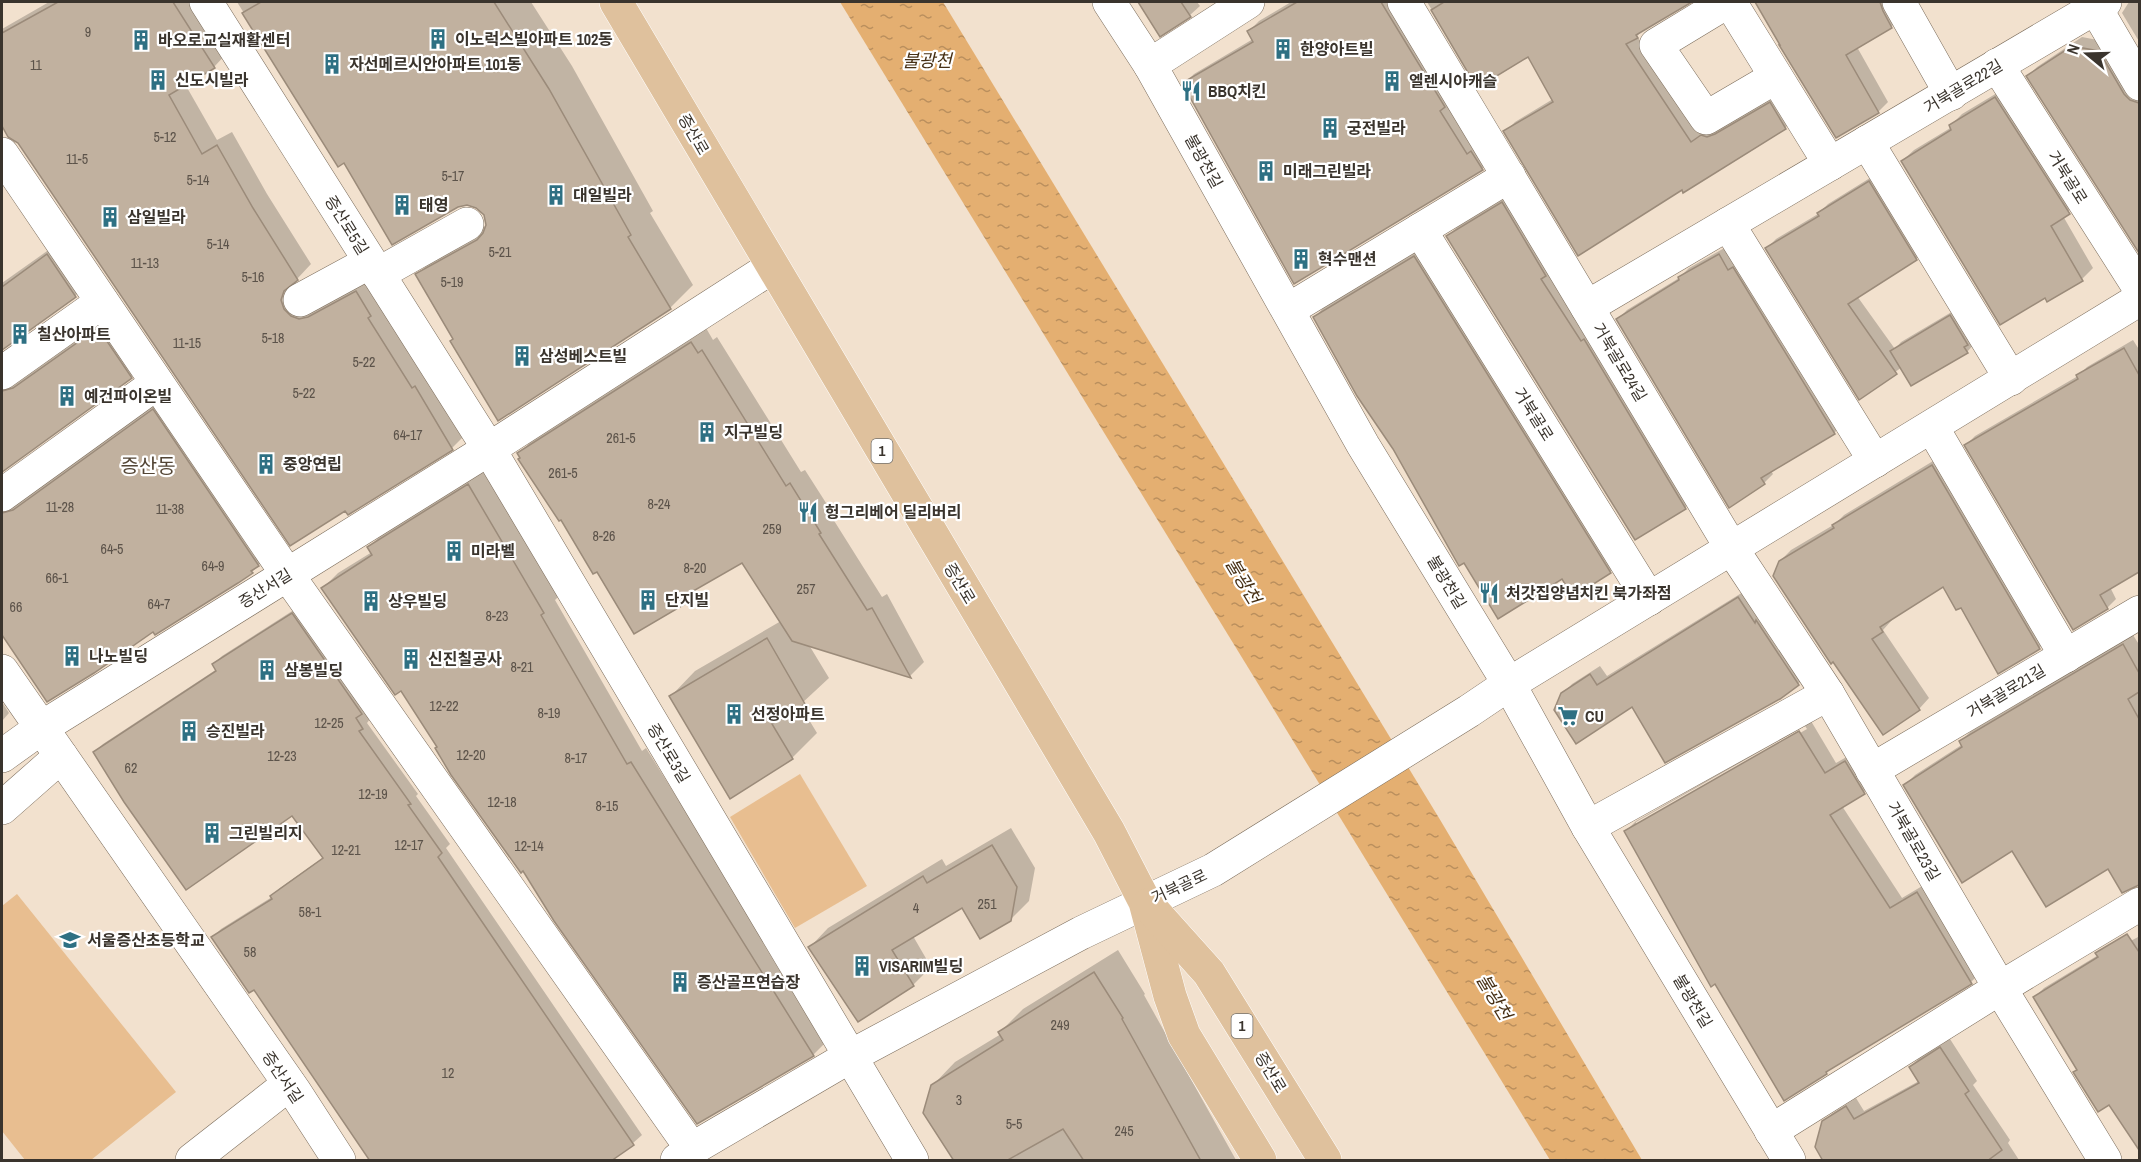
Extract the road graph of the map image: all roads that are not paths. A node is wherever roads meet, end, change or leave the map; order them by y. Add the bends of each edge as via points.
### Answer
1 (206, 2) edge
2 (616, 2) edge
3 (1110, 2) edge
4 (1248, 2) edge
5 (1404, 2) edge
6 (1729, 2) edge
7 (1899, 2) edge
8 (2097, 3) edge
9 (1150, 65) junction
10 (1997, 65) junction
11 (1776, 77) junction
12 (2139, 84) edge
13 (1951, 94) junction
14 (1867, 142) junction
15 (2, 154) edge
16 (1830, 164) junction
17 (1509, 176) junction
18 (466, 224) dead end
19 (1728, 224) junction
20 (1420, 230) junction
21 (772, 267) junction
22 (374, 268) junction
23 (2139, 289) edge
24 (2139, 299) edge
25 (300, 300) dead end
26 (102, 302) junction
27 (1587, 307) junction
28 (1288, 310) junction
29 (2, 373) edge
30 (2011, 379) junction
31 (157, 383) junction
32 (1932, 427) junction
33 (489, 449) junction
34 (1875, 461) junction
35 (2, 495) edge
36 (1732, 549) junction
37 (286, 574) junction
38 (1649, 599) junction
39 (2139, 612) edge
40 (2066, 656) junction
41 (2, 671) edge
42 (1509, 684) junction
43 (1828, 694) junction
44 (41, 728) junction
45 (2, 756) edge
46 (61, 756) junction
47 (1872, 770) junction
48 (2, 808) edge
49 (1588, 827) junction
50 (1145, 902) junction
51 (2139, 904) edge
52 (2000, 988) junction
53 (849, 1057) junction
54 (288, 1084) junction
55 (1771, 1131) junction
56 (685, 1155) edge
57 (192, 1161) edge
58 (339, 1161) edge
59 (912, 1161) edge
60 (1260, 1161) edge
61 (1325, 1161) edge
62 (1789, 1161) edge
63 (2105, 1161) edge

1 - 22 street, 증산로5길
2 - 21 main road, 증산로 / 1
3 - 9 street, 불광천길
4 - 9 street
5 - 17 street, 거북골로24길
6 - 11 street
6 - 11 street via 1656,45 1706,118
7 - 13 street
8 - 10 street, 거북골로22길
8 - 12 street, 거북골로22길
9 - 28 street, 불광천길
10 - 13 street, 거북골로22길
10 - 23 street, 거북골로
11 - 16 street
13 - 14 street, 거북골로22길
14 - 16 street, 거북골로22길
14 - 30 street
15 - 26 street
16 - 19 street, 거북골로22길
17 - 20 street
17 - 27 street, 거북골로24길
18 - 22 street
19 - 27 street, 거북골로22길
19 - 34 street
20 - 28 street
20 - 38 street, 거북골로
21 - 33 street
21 - 50 main road, 증산로 / 1 via 1109,832
22 - 25 street
22 - 33 street, 증산로5길
24 - 30 street
26 - 29 street
26 - 31 street
27 - 36 street, 거북골로24길
28 - 42 street, 불광천길 via 1363,445
30 - 32 street
31 - 35 street
31 - 37 street
32 - 34 street
32 - 40 street
33 - 37 street, 증산서길
33 - 53 street, 증산로3길
34 - 36 street
36 - 38 street
36 - 43 street, 거북골로23길
37 - 44 street, 증산서길
37 - 56 street
38 - 42 street
39 - 40 street, 거북골로21길
40 - 47 street, 거북골로21길
41 - 44 street, 증산서길
42 - 49 street, 불광천길
42 - 50 street, 거북골로 via 1213,870
43 - 47 street, 거북골로23길
43 - 49 street
44 - 45 street, 증산서길
44 - 46 street, 증산서길
46 - 48 street
46 - 54 street, 증산서길
47 - 52 street, 거북골로23길
49 - 55 street, 불광천길
50 - 53 street
50 - 60 main road, 증산로 / 1 via 1184,1035
50 - 61 main road, 증산로 / 1 via 1209,973
51 - 52 street
52 - 55 street
52 - 63 street, 거북골로23길
53 - 56 street
53 - 59 street, 증산로3길
54 - 57 street
54 - 58 street, 증산서길
55 - 62 street, 불광천길

